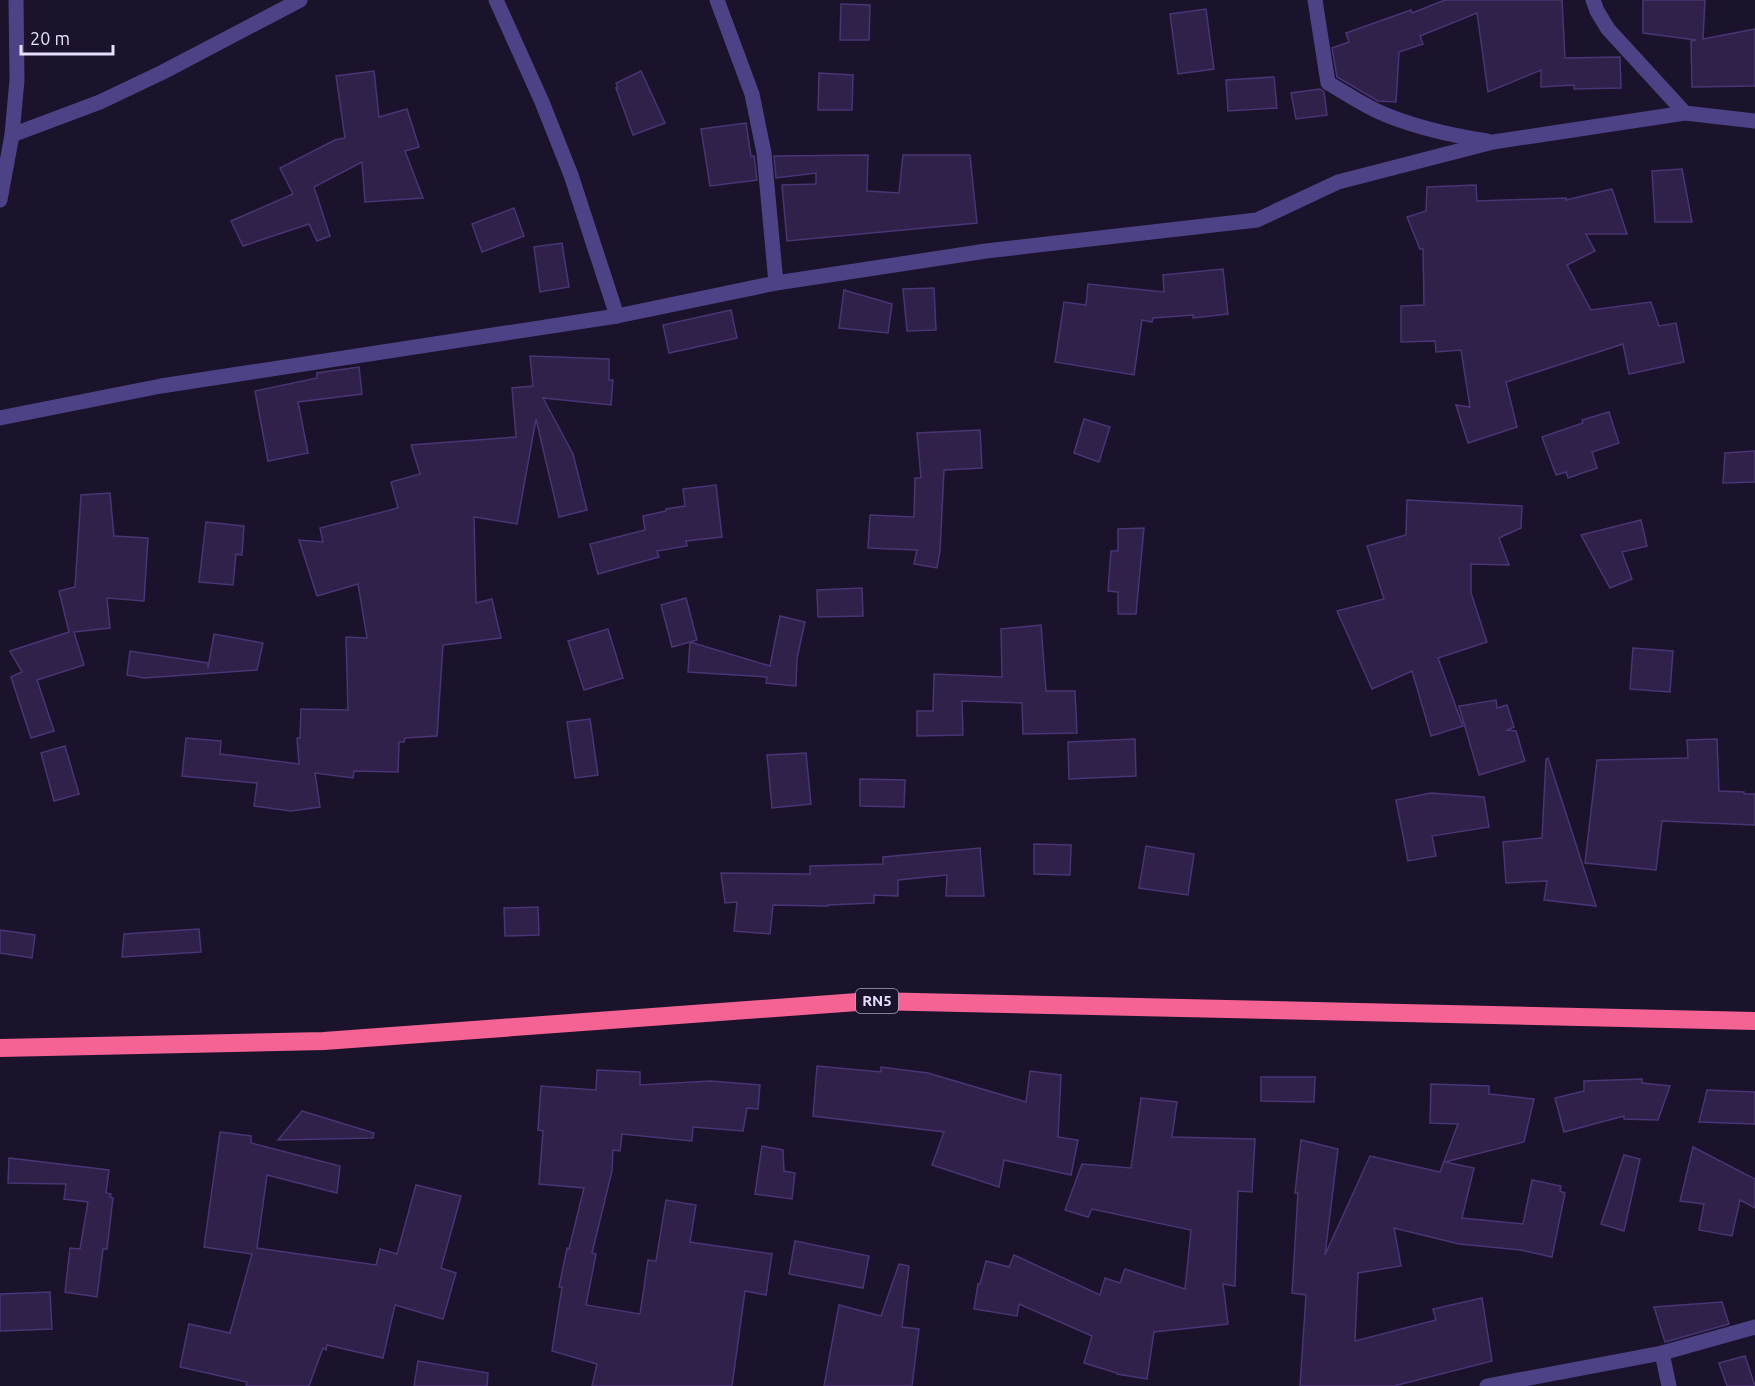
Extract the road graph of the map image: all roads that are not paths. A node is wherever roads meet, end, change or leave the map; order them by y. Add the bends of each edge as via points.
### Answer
1 (16, 0) edge
2 (300, 0) edge
3 (496, 0) edge
4 (717, 0) edge
5 (1315, 0) edge
6 (1593, 0) edge
7 (1684, 113) junction
8 (1755, 121) edge
9 (12, 135) junction
10 (1492, 142) junction
11 (0, 200) edge
12 (776, 283) junction
13 (617, 316) junction
14 (0, 418) edge
15 (1755, 1022) edge
16 (0, 1049) edge
17 (1755, 1327) edge
18 (1662, 1353) junction
19 (1487, 1386) edge
20 (1669, 1386) edge

1 - 9 street via 17,80
2 - 9 street via 100,102
3 - 13 street via 571,175
4 - 12 street via 754,104 764,153
5 - 10 street via 1328,83 1377,111 1443,134
6 - 7 street via 1608,28
7 - 8 street
7 - 10 street
9 - 11 street
10 - 12 street via 1338,182 1257,220 986,250
12 - 13 street
13 - 14 street via 161,386
15 - 16 highway, RN5 via 870,1001 324,1041
17 - 18 street
18 - 19 street
18 - 20 street

